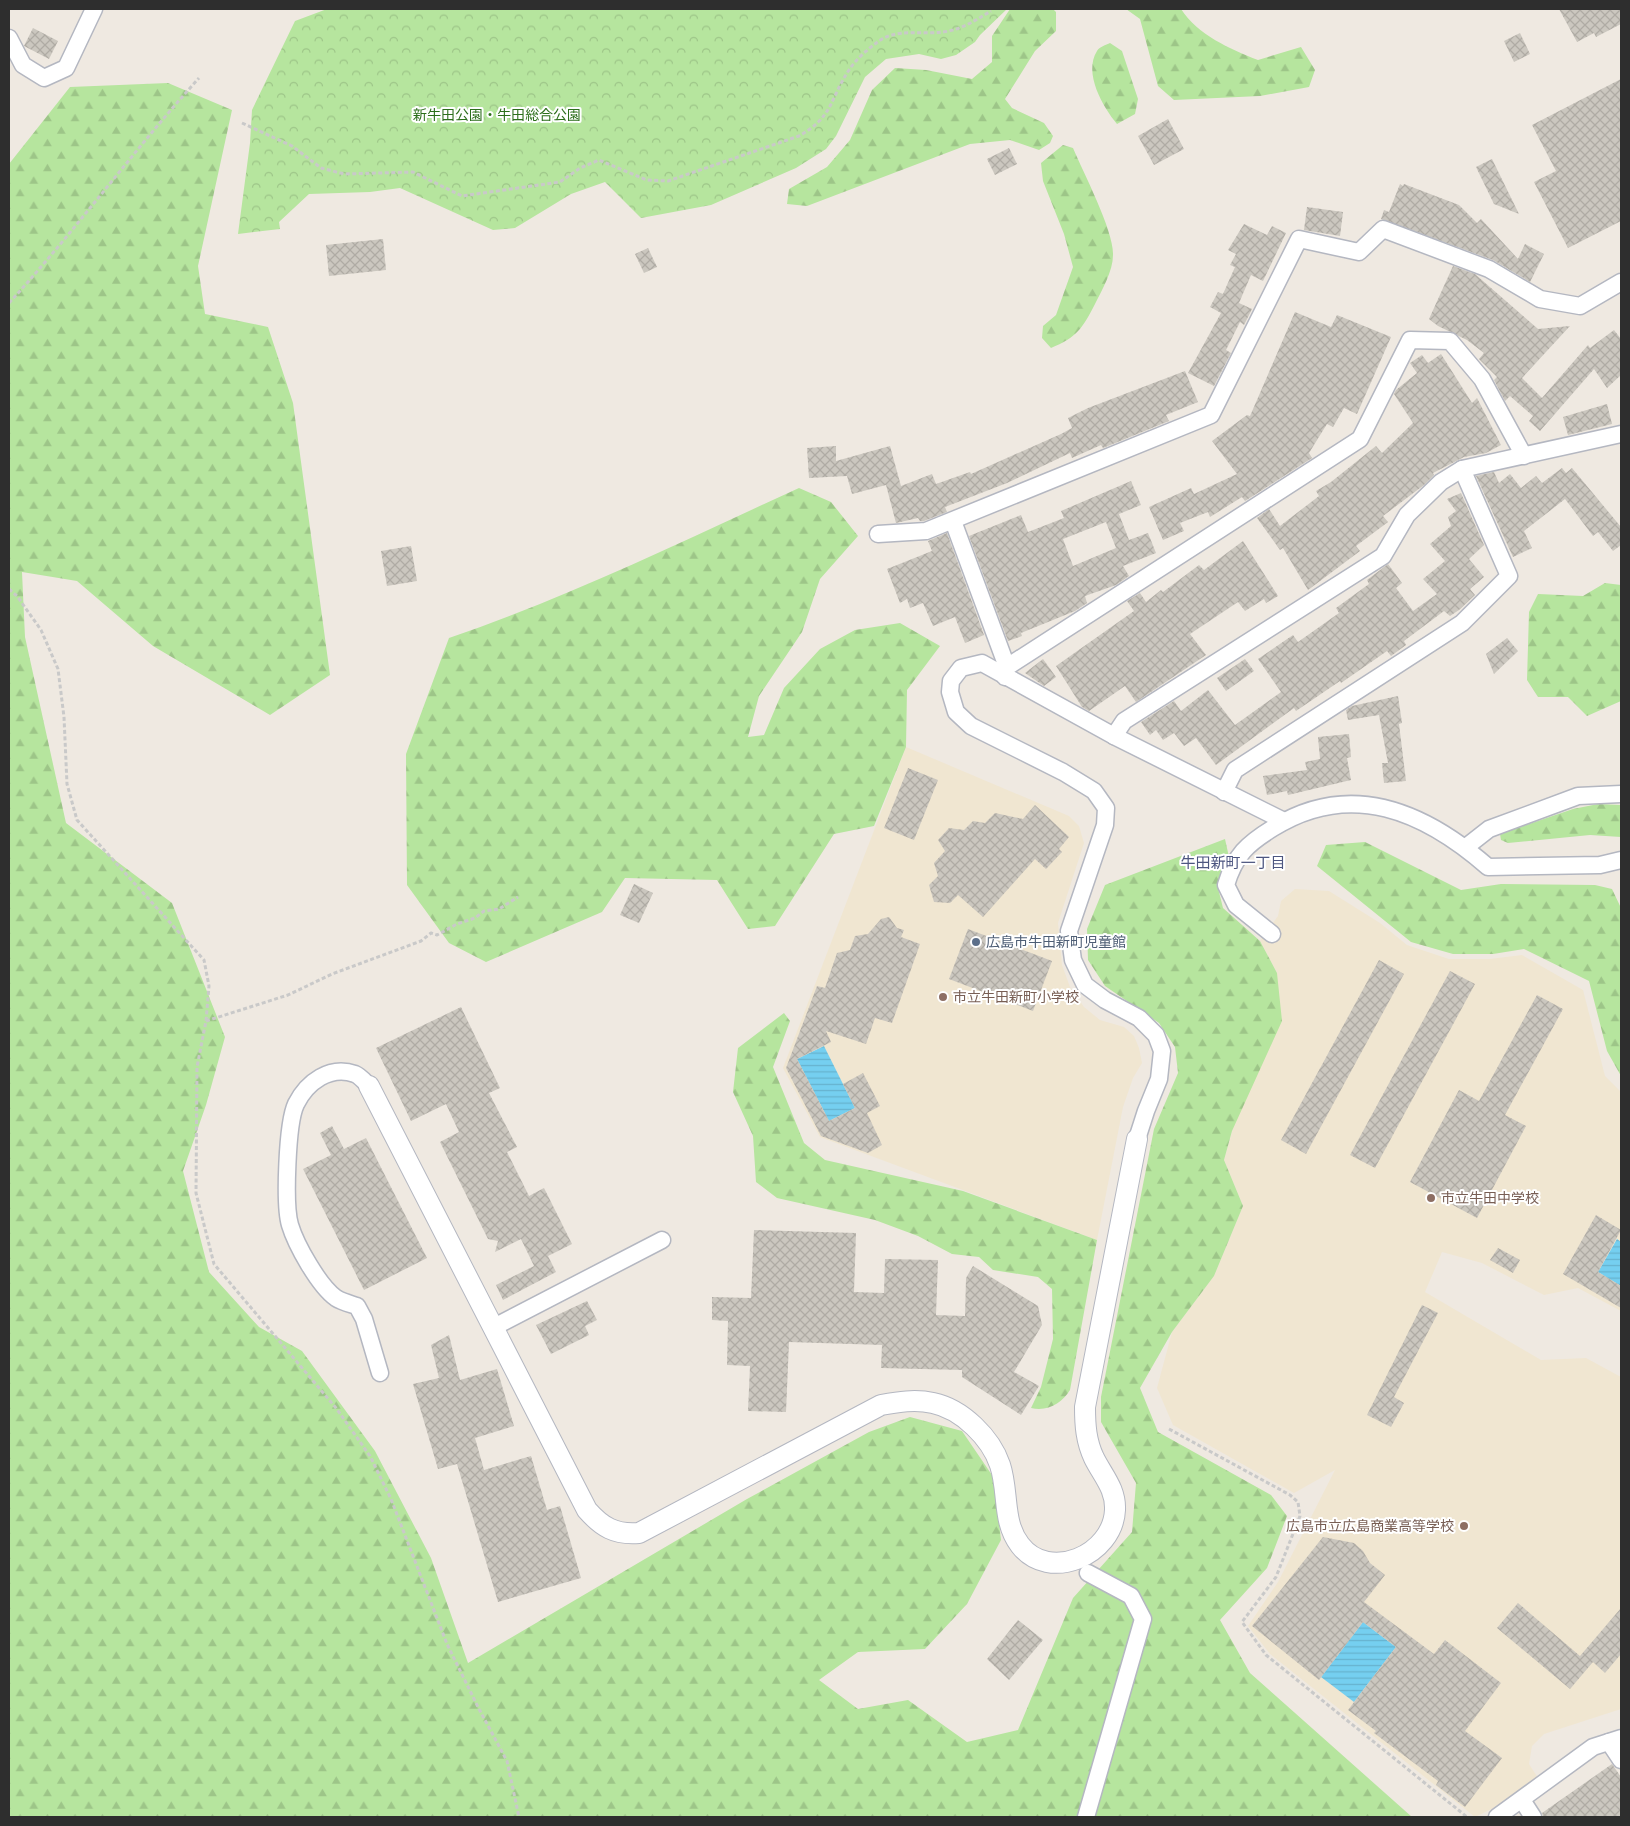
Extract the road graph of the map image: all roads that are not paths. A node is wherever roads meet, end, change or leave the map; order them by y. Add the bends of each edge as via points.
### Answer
1 (94, 9) edge
2 (9, 38) edge
3 (1621, 282) edge
4 (1621, 434) edge
5 (1524, 456) junction
6 (1462, 469) junction
7 (952, 520) junction
8 (878, 534) dead end
9 (1006, 672) junction
10 (1114, 736) junction
11 (1224, 792) junction
12 (1621, 794) edge
13 (1284, 821) junction
14 (1466, 847) junction
15 (1621, 860) edge
16 (1272, 934) dead end
17 (370, 1086) joint
18 (1137, 1139) joint
19 (662, 1240) dead end
20 (494, 1327) junction
21 (380, 1372) dead end
22 (1088, 1573) dead end
23 (1615, 1740) edge
24 (1621, 1760) edge
25 (1522, 1800) junction
26 (1086, 1817) edge
27 (1497, 1817) edge
28 (1534, 1817) edge

1 - 2 street via 66,68 44,78 23,65
3 - 7 street via 1580,306 1540,299 1489,270 1383,229 1359,252 1299,239 1211,415
4 - 5 street
5 - 6 street
5 - 9 street via 1482,379 1450,341 1410,340 1360,439
6 - 10 street via 1442,482 1407,515 1383,556 1124,721
6 - 11 street via 1509,576 1462,623 1235,770
7 - 8 street via 926,531
7 - 9 street
9 - 10 street
9 - 18 street via 982,663 961,668 951,682 950,692 956,712 971,726 1094,791 1106,808 1105,825 1069,931 1073,960 1085,985 1105,1000 1140,1018 1156,1035 1162,1051 1160,1079
10 - 11 street
11 - 13 street
12 - 14 street via 1578,796 1490,829
13 - 14 street via 1324,806 1368,803 1417,818
13 - 16 street via 1254,840 1232,863 1226,884 1236,905
14 - 15 street via 1488,867 1600,864
17 - 20 street
17 - 21 street via 356,1074 338,1071 311,1084 296,1105 286,1162 290,1224 317,1278 337,1299 358,1306
18 - 20 street via 1085,1407 1086,1436 1094,1458 1113,1489 1115,1511 1098,1545 1070,1563 1054,1564 1033,1558 1020,1545 1010,1526 1000,1466 991,1446 977,1430 955,1411 933,1403 905,1401 880,1405 639,1533 614,1531 600,1524 587,1510
19 - 20 street
22 - 26 street via 1131,1596 1143,1619
23 - 24 street
23 - 25 street via 1593,1747
25 - 27 street
25 - 28 street

